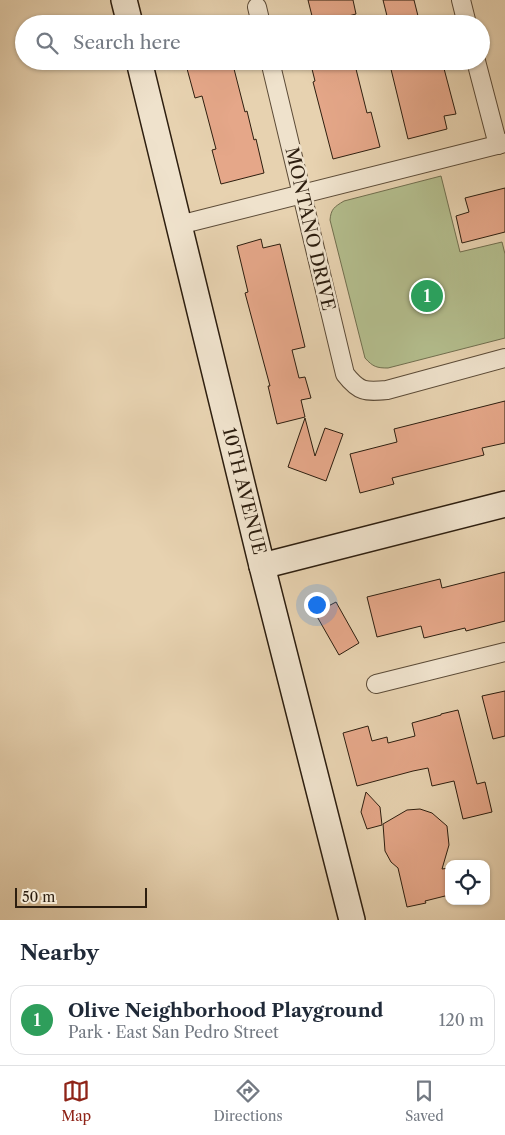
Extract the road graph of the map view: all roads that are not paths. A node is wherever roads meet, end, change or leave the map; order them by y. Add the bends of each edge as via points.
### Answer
1 (124, 0) edge
2 (460, 0) edge
3 (257, 6) dead end
4 (128, 15) edge
5 (259, 15) edge
6 (464, 15) edge
7 (141, 70) edge
8 (272, 70) edge
9 (479, 70) edge
10 (502, 144) edge
11 (302, 194) junction
12 (179, 225) junction
13 (505, 358) edge
14 (505, 504) edge
15 (262, 566) junction
16 (505, 652) edge
17 (376, 684) dead end
18 (352, 920) edge

1 - 4 main road
2 - 6 street
3 - 5 street
7 - 12 main road, 10TH AVENUE
8 - 11 street, MONTANO DRIVE
9 - 10 street
10 - 11 street
11 - 12 street
11 - 13 street, MONTANO DRIVE via 345,374 352,383 362,390 387,390
12 - 15 main road, 10TH AVENUE
14 - 15 main road
15 - 18 main road, 10TH AVENUE
16 - 17 street

